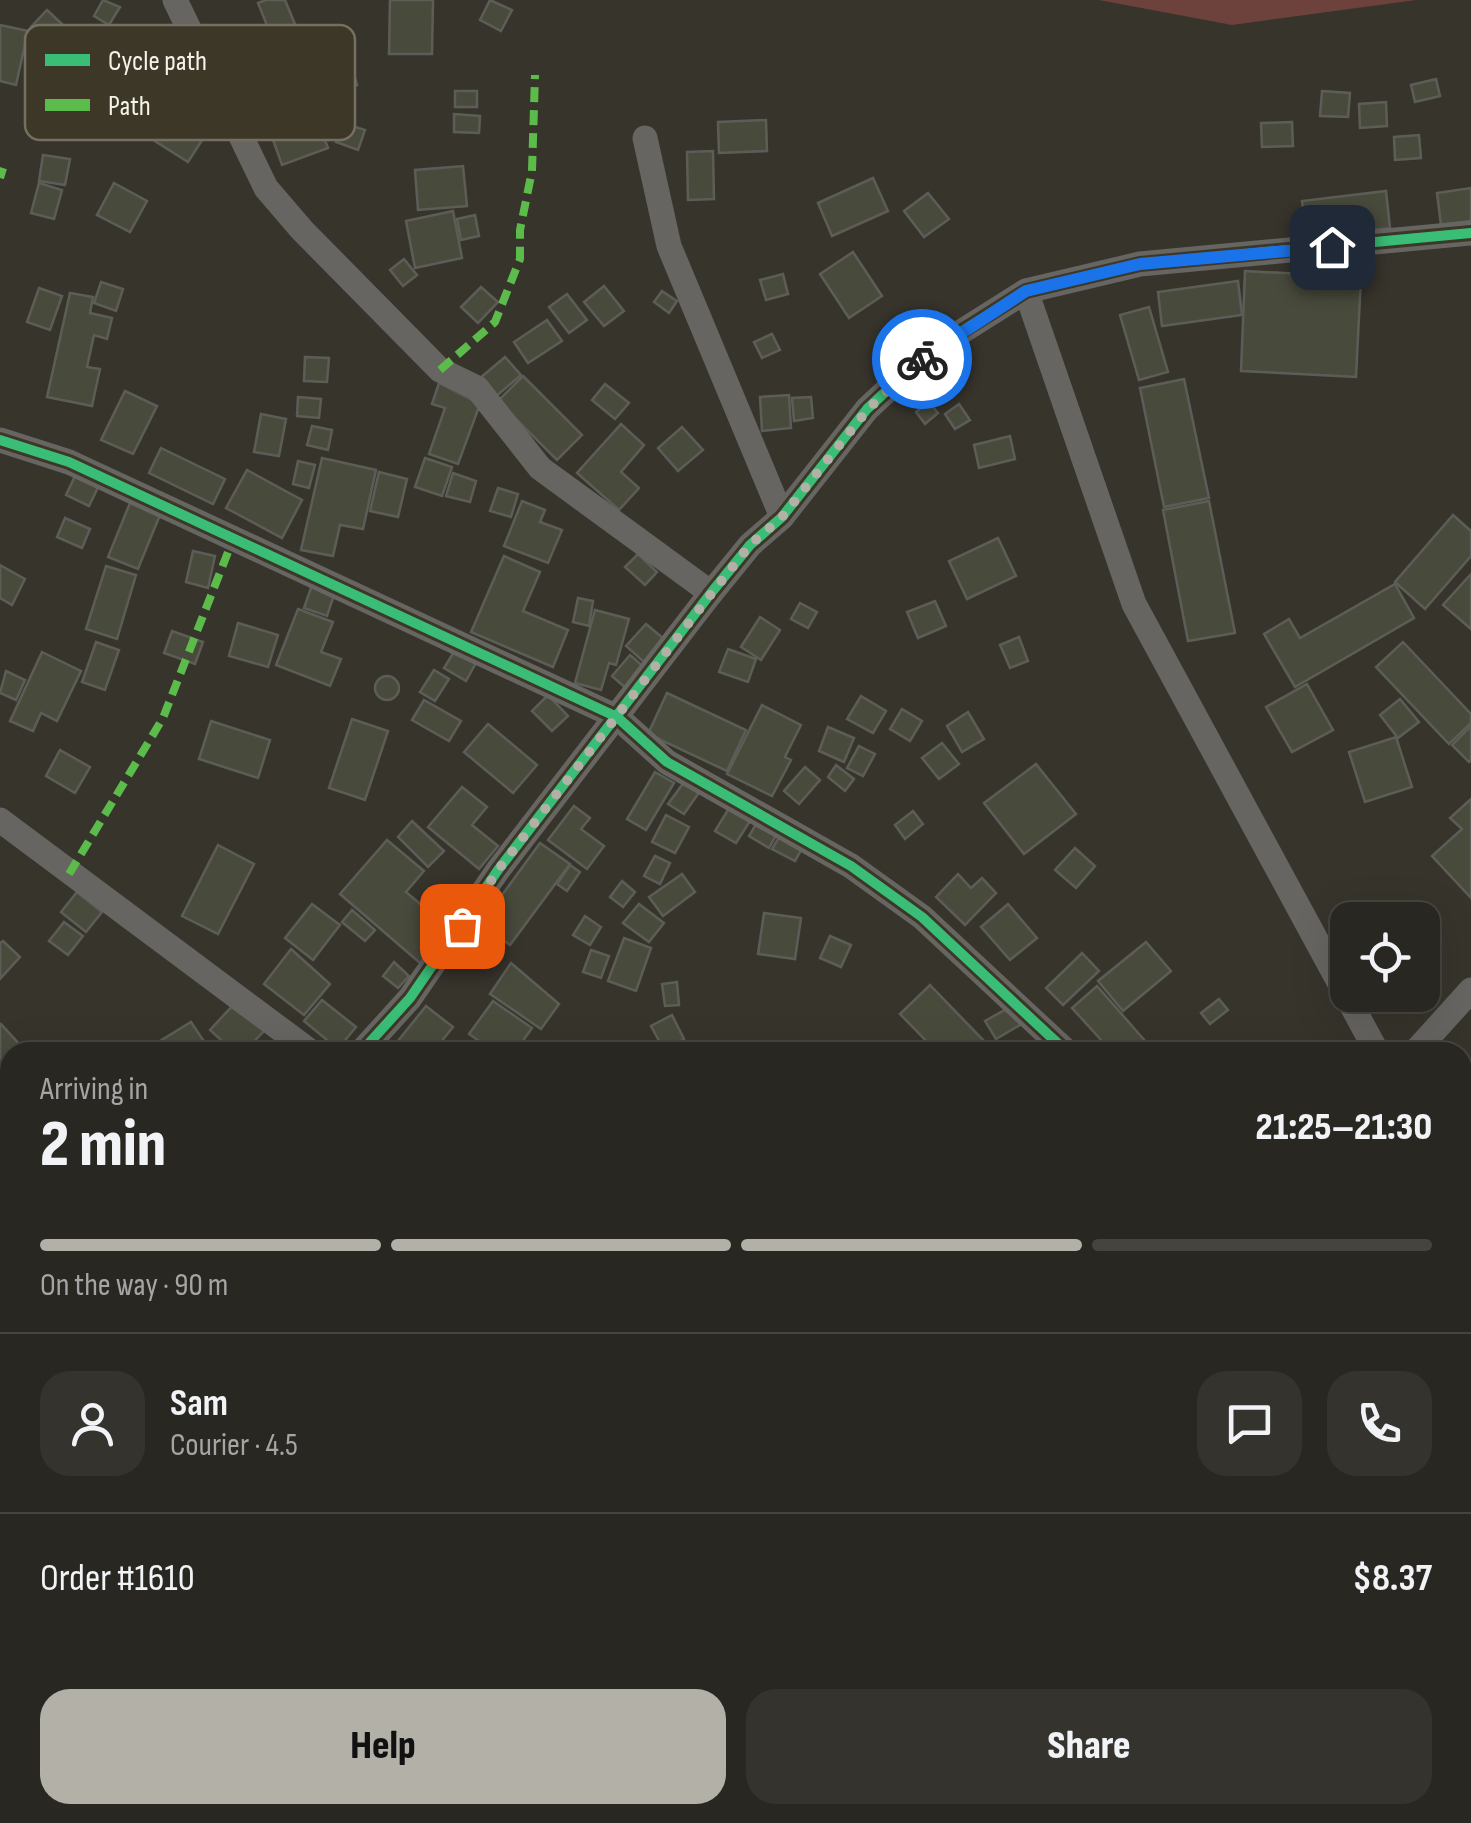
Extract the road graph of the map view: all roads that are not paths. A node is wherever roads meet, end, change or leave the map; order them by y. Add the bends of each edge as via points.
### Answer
1 (175, 0) edge
2 (187, 25) edge
3 (645, 138) dead end
4 (243, 140) edge
5 (1471, 234) edge
6 (1026, 291) junction
7 (0, 440) edge
8 (782, 517) junction
9 (711, 594) junction
10 (618, 717) junction
11 (0, 820) edge
12 (1471, 990) edge
13 (298, 1042) edge
14 (370, 1042) edge
15 (1056, 1042) edge
16 (1372, 1042) edge
17 (1424, 1042) edge

1 - 2 street
3 - 8 street via 669,246
4 - 9 street via 266,188 302,230 440,370 477,388 540,468
5 - 6 street via 1140,264
6 - 8 street via 926,354 868,409
6 - 16 street via 1134,604
7 - 10 street via 69,462
8 - 9 street
9 - 10 street
10 - 14 street via 498,870 410,998
10 - 15 street via 667,762 851,866 922,917
11 - 13 street
12 - 17 street

